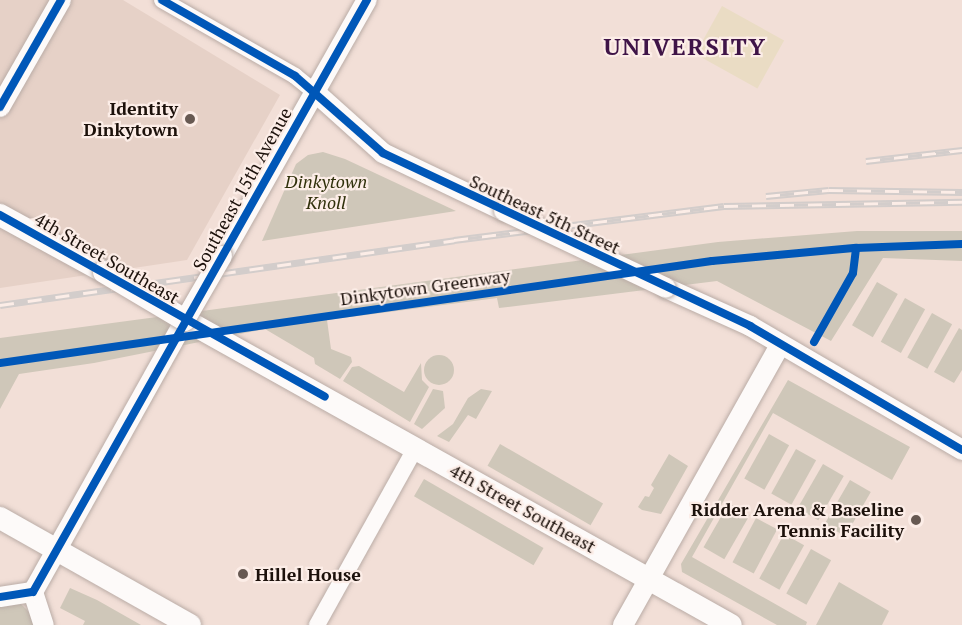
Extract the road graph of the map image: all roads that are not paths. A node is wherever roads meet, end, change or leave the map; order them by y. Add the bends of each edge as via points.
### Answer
1 (61, 0) edge
2 (162, 0) edge
3 (367, 0) edge
4 (315, 92) junction
5 (0, 107) edge
6 (0, 215) edge
7 (186, 320) junction
8 (781, 344) junction
9 (416, 447) junction
10 (962, 450) edge
11 (0, 518) edge
12 (55, 549) junction
13 (650, 578) junction
14 (33, 592) junction
15 (0, 597) edge
16 (44, 625) edge
17 (190, 625) edge
18 (317, 625) edge
19 (623, 625) edge
20 (731, 625) edge

1 - 5 street
2 - 4 street, Southeast 5th Street via 296,76
3 - 4 street, Southeast 15th Avenue
4 - 7 street, Southeast 15th Avenue, bridge
4 - 8 street, Southeast 5th Street, bridge via 383,153
6 - 7 main road, 4th Street Southeast, bridge
7 - 9 main road, 4th Street Southeast
7 - 12 street, Southeast 15th Avenue
8 - 10 street, Southeast 5th Street
8 - 13 street
9 - 13 main road, 4th Street Southeast
9 - 18 street
11 - 12 main road
12 - 14 street, Southeast 15th Avenue
12 - 17 main road
13 - 19 street
13 - 20 main road, 4th Street Southeast
14 - 15 street
14 - 16 street

